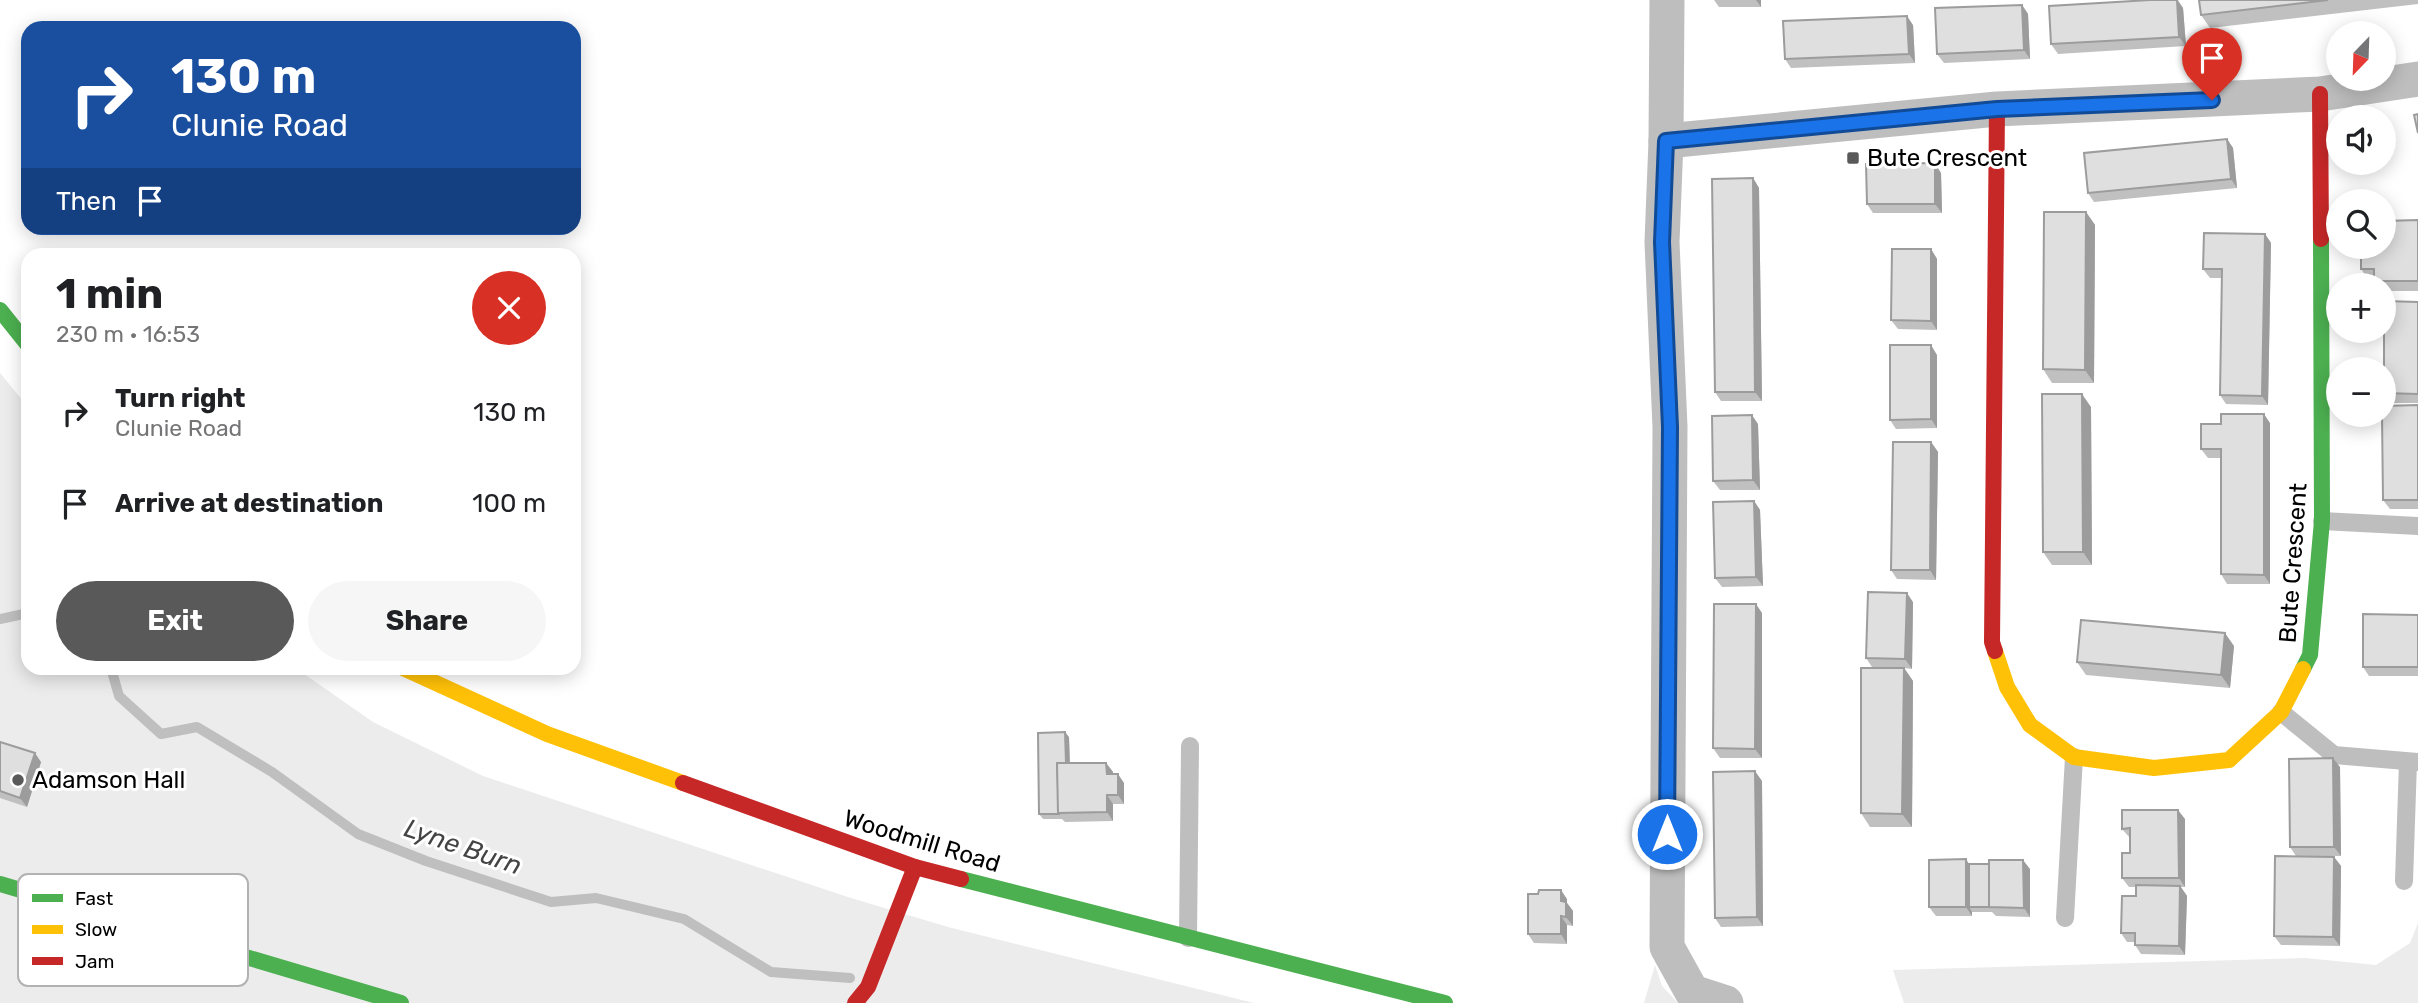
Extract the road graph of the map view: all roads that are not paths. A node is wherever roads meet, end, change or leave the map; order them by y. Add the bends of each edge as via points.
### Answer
1 (1667, 0) edge
2 (2418, 79) edge
3 (2320, 94) junction
4 (1997, 109) junction
5 (1666, 141) junction
6 (0, 310) edge
7 (21, 336) edge
8 (2322, 521) junction
9 (2418, 526) edge
10 (418, 675) edge
11 (2281, 712) junction
12 (1190, 746) dead end
13 (2074, 757) junction
14 (2413, 762) edge
15 (915, 867) junction
16 (2404, 881) dead end
17 (0, 884) edge
18 (18, 889) edge
19 (2065, 918) dead end
20 (1188, 938) junction
21 (248, 958) edge
22 (401, 1003) edge
23 (855, 1003) edge
24 (1445, 1003) edge
25 (1726, 1003) edge

1 - 5 street
2 - 3 street
3 - 4 street
3 - 8 street, Bute Crescent
4 - 5 street
4 - 13 street, Bute Crescent via 1992,642 2007,687 2030,725
5 - 25 street via 1662,242 1670,427 1667,947 1692,992
6 - 7 street
8 - 9 lane
8 - 11 street, Bute Crescent via 2310,655
10 - 15 street, Woodmill Road via 547,734
11 - 13 street, Bute Crescent via 2230,760 2154,768
11 - 14 lane via 2334,755
12 - 20 lane
13 - 19 lane
14 - 16 lane
15 - 20 street, Woodmill Road
15 - 23 street via 868,987
17 - 18 street
20 - 24 street, Woodmill Road
21 - 22 street

